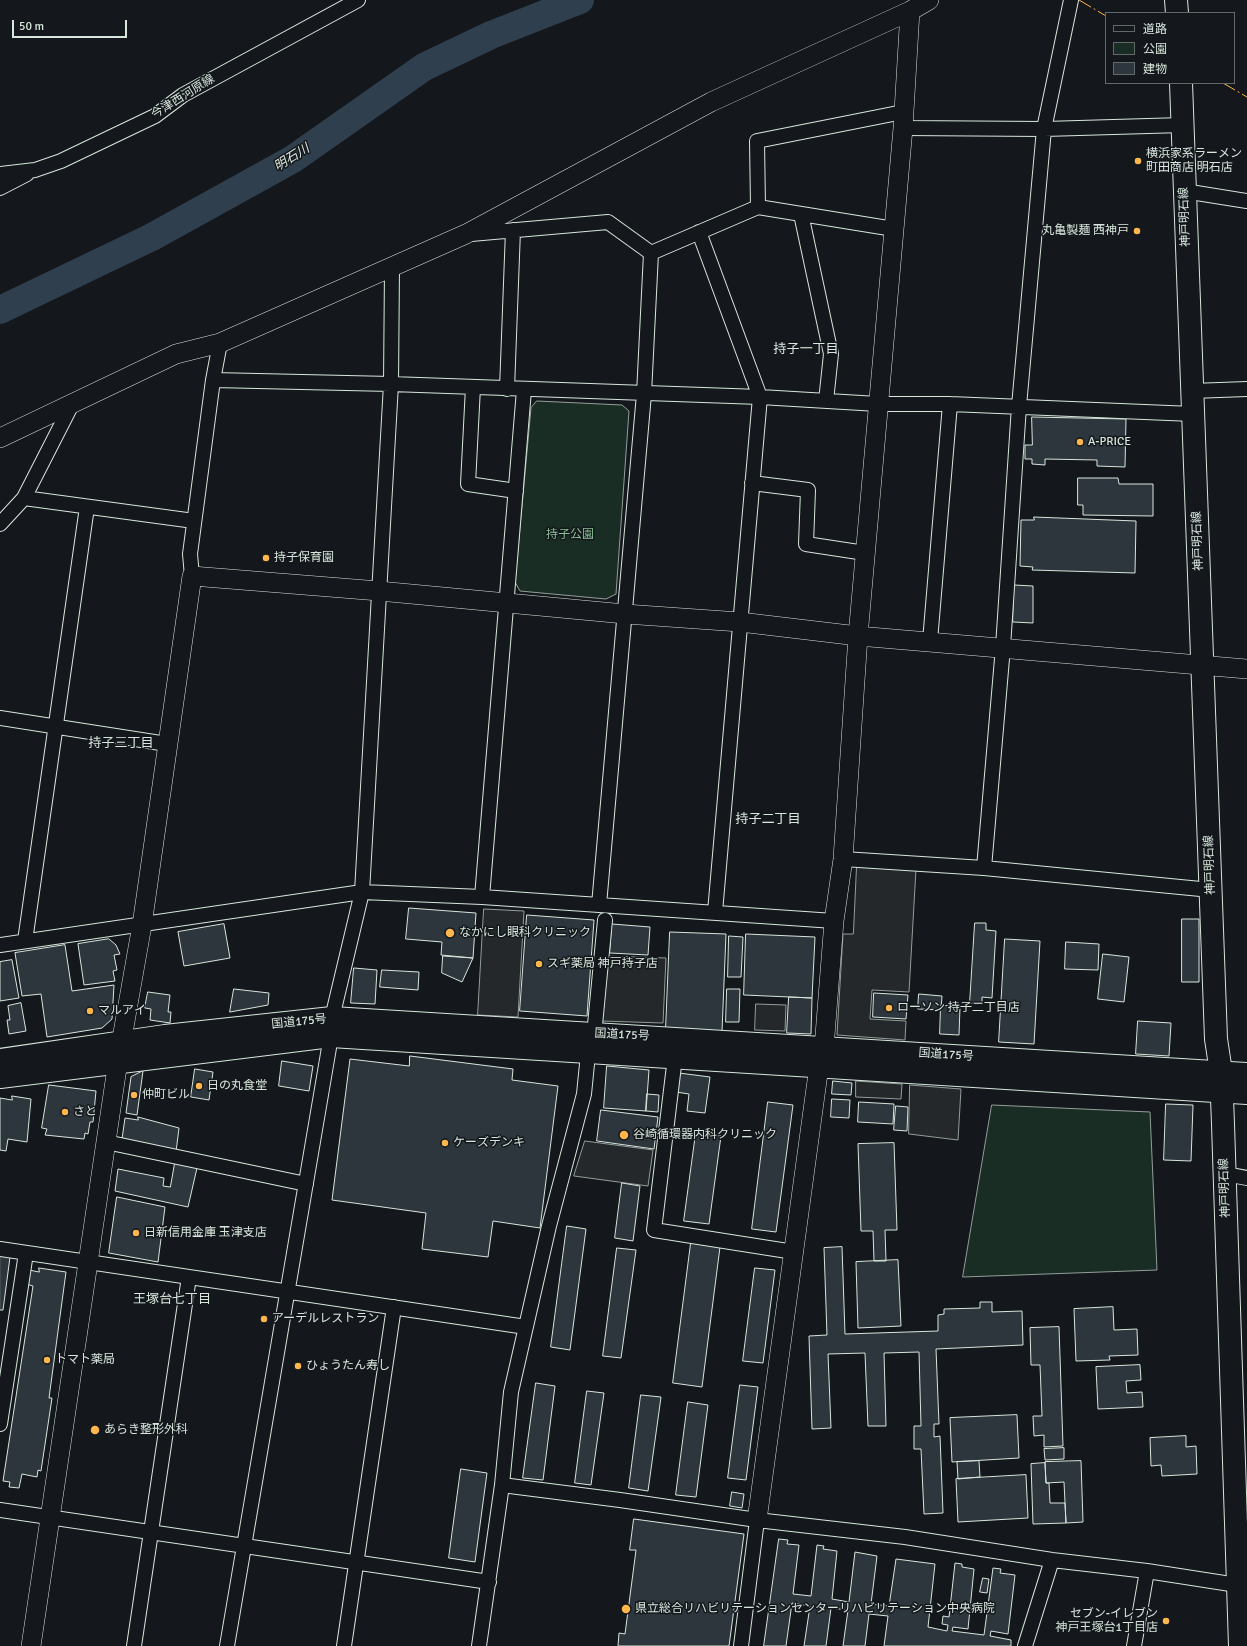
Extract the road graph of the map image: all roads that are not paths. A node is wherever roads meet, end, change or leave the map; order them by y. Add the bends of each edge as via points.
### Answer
1 (358, 0) edge
2 (929, 0) edge
3 (1071, 0) edge
4 (1176, 0) edge
5 (910, 11) junction
6 (1177, 12) edge
7 (1181, 84) edge
8 (903, 120) junction
9 (1183, 125) junction
10 (1044, 129) junction
11 (35, 170) junction
12 (0, 174) edge
13 (0, 188) edge
14 (1184, 191) junction
15 (1247, 201) edge
16 (758, 207) junction
17 (801, 214) junction
18 (894, 229) junction
19 (513, 230) junction
20 (699, 232) junction
21 (466, 234) junction
22 (651, 253) junction
23 (392, 267) junction
24 (220, 343) junction
25 (213, 380) junction
26 (391, 384) junction
27 (473, 387) junction
28 (507, 389) junction
29 (1247, 389) edge
30 (524, 390) junction
31 (1192, 391) junction
32 (644, 394) junction
33 (760, 397) junction
34 (826, 401) junction
35 (72, 404) junction
36 (878, 404) junction
37 (950, 404) junction
38 (1019, 406) junction
39 (1193, 414) junction
40 (0, 438) edge
41 (752, 483) junction
42 (516, 491) junction
43 (24, 498) junction
44 (87, 506) junction
45 (194, 521) junction
46 (0, 524) edge
47 (865, 553) junction
48 (192, 576) junction
49 (379, 591) junction
50 (507, 603) junction
51 (625, 614) junction
52 (740, 622) junction
53 (858, 636) junction
54 (930, 641) junction
55 (1003, 647) junction
56 (1203, 664) junction
57 (1247, 669) edge
58 (0, 718) edge
59 (56, 727) junction
60 (167, 744) junction
61 (842, 859) junction
62 (984, 868) junction
63 (1211, 890) junction
64 (362, 892) junction
65 (482, 897) junction
66 (600, 905) junction
67 (715, 912) junction
68 (605, 920) dead end
69 (834, 921) junction
70 (142, 925) junction
71 (25, 941) junction
72 (0, 945) edge
73 (332, 1027) junction
74 (591, 1037) junction
75 (676, 1048) junction
76 (120, 1052) junction
77 (822, 1057) junction
78 (0, 1060) edge
79 (1247, 1074) edge
80 (0, 1077) edge
81 (1221, 1082) junction
82 (1247, 1093) edge
83 (106, 1142) junction
84 (1225, 1174) junction
85 (1247, 1178) edge
86 (306, 1184) junction
87 (0, 1249) edge
88 (794, 1252) junction
89 (26, 1253) junction
90 (88, 1262) junction
91 (190, 1277) junction
92 (288, 1293) junction
93 (394, 1307) junction
94 (526, 1327) junction
95 (0, 1424) edge
96 (502, 1485) junction
97 (0, 1510) edge
98 (51, 1518) junction
99 (757, 1520) junction
100 (152, 1533) junction
101 (244, 1547) junction
102 (1052, 1560) junction
103 (356, 1564) junction
104 (1147, 1571) junction
105 (1241, 1572) edge
106 (489, 1582) junction
107 (31, 1646) edge
108 (134, 1646) edge
109 (227, 1646) edge
110 (344, 1646) edge
111 (479, 1646) edge
112 (741, 1646) edge
113 (1025, 1646) edge
114 (1134, 1646) edge
115 (1240, 1646) edge

1 - 11 street, 今津西河原線 via 182,95 155,116 61,161
2 - 5 street
3 - 10 street
4 - 6 main road
5 - 8 street
5 - 21 street via 711,102
7 - 9 main road, 神戸明石線
8 - 10 street
8 - 16 street via 757,141
8 - 18 street
9 - 10 street
9 - 14 main road, 神戸明石線
10 - 38 street
11 - 12 street, 今津西河原線
11 - 13 street
14 - 15 street
14 - 31 main road, 神戸明石線
16 - 17 street
16 - 20 street
17 - 18 street
17 - 34 street via 831,354
18 - 36 street
19 - 21 street
19 - 22 street via 608,222
19 - 28 street
20 - 22 street
20 - 33 street
21 - 23 street
22 - 32 street
23 - 24 street
23 - 26 street
24 - 25 street
24 - 35 street via 176,354
25 - 26 street
25 - 45 street
26 - 27 street
26 - 49 street
27 - 28 street
27 - 42 street via 468,484
28 - 30 street
29 - 31 street
30 - 32 street
30 - 42 street
31 - 39 main road, 神戸明石線
32 - 33 street
32 - 51 street
33 - 34 street
33 - 41 street
34 - 36 street
35 - 40 street
35 - 43 street
36 - 37 street
36 - 47 street
37 - 38 street
37 - 54 street
38 - 39 street
38 - 55 street
39 - 56 main road, 神戸明石線
41 - 47 street via 808,490 806,544
41 - 52 street
42 - 50 street
43 - 44 street
43 - 46 street
44 - 45 street
44 - 59 street
45 - 48 street via 190,554
47 - 53 street
48 - 49 street
48 - 60 street
49 - 50 street
49 - 64 street
50 - 51 street
50 - 65 street
51 - 52 street
51 - 66 street
52 - 53 street
52 - 67 street
53 - 54 street
53 - 61 street
54 - 55 street
55 - 56 street
55 - 62 street
56 - 57 street
56 - 63 main road, 神戸明石線
58 - 59 street
59 - 60 street
59 - 71 street
60 - 70 street
61 - 62 street
61 - 69 street
62 - 63 street
63 - 81 main road, 神戸明石線 via 1216,1038
64 - 65 street
64 - 70 street
64 - 73 street
65 - 66 street
66 - 67 street
67 - 69 street
68 - 74 street
69 - 77 street
70 - 71 street
70 - 76 street
71 - 72 street
73 - 74 main road, 国道175号
73 - 76 main road, 国道175号
73 - 86 street
74 - 75 main road, 国道175号
74 - 94 street via 584,1094 549,1226
75 - 77 main road, 国道175号
75 - 88 street via 654,1230
76 - 78 main road, 国道175号
76 - 80 main road, 国道175号
76 - 83 street
77 - 81 main road, 国道175号
77 - 88 street
79 - 81 main road, 国道175号
81 - 82 main road, 国道175号
81 - 84 main road, 神戸明石線
83 - 86 street
83 - 90 street
84 - 85 street
84 - 105 main road, 神戸明石線
86 - 92 street
87 - 89 street
88 - 99 street
89 - 90 street
89 - 95 street
90 - 91 street
90 - 98 street
91 - 92 street
91 - 100 street
92 - 93 street
92 - 101 street
93 - 94 street
93 - 103 street
94 - 96 street via 511,1392
96 - 99 street
96 - 106 street
97 - 98 street
98 - 100 street
98 - 107 street
99 - 102 street via 905,1537
99 - 112 street
100 - 101 street
100 - 108 street
101 - 103 street
101 - 109 street
102 - 104 street
102 - 113 street
103 - 106 street
103 - 110 street
104 - 105 street
104 - 114 street
105 - 115 main road, 神戸明石線
106 - 111 street

